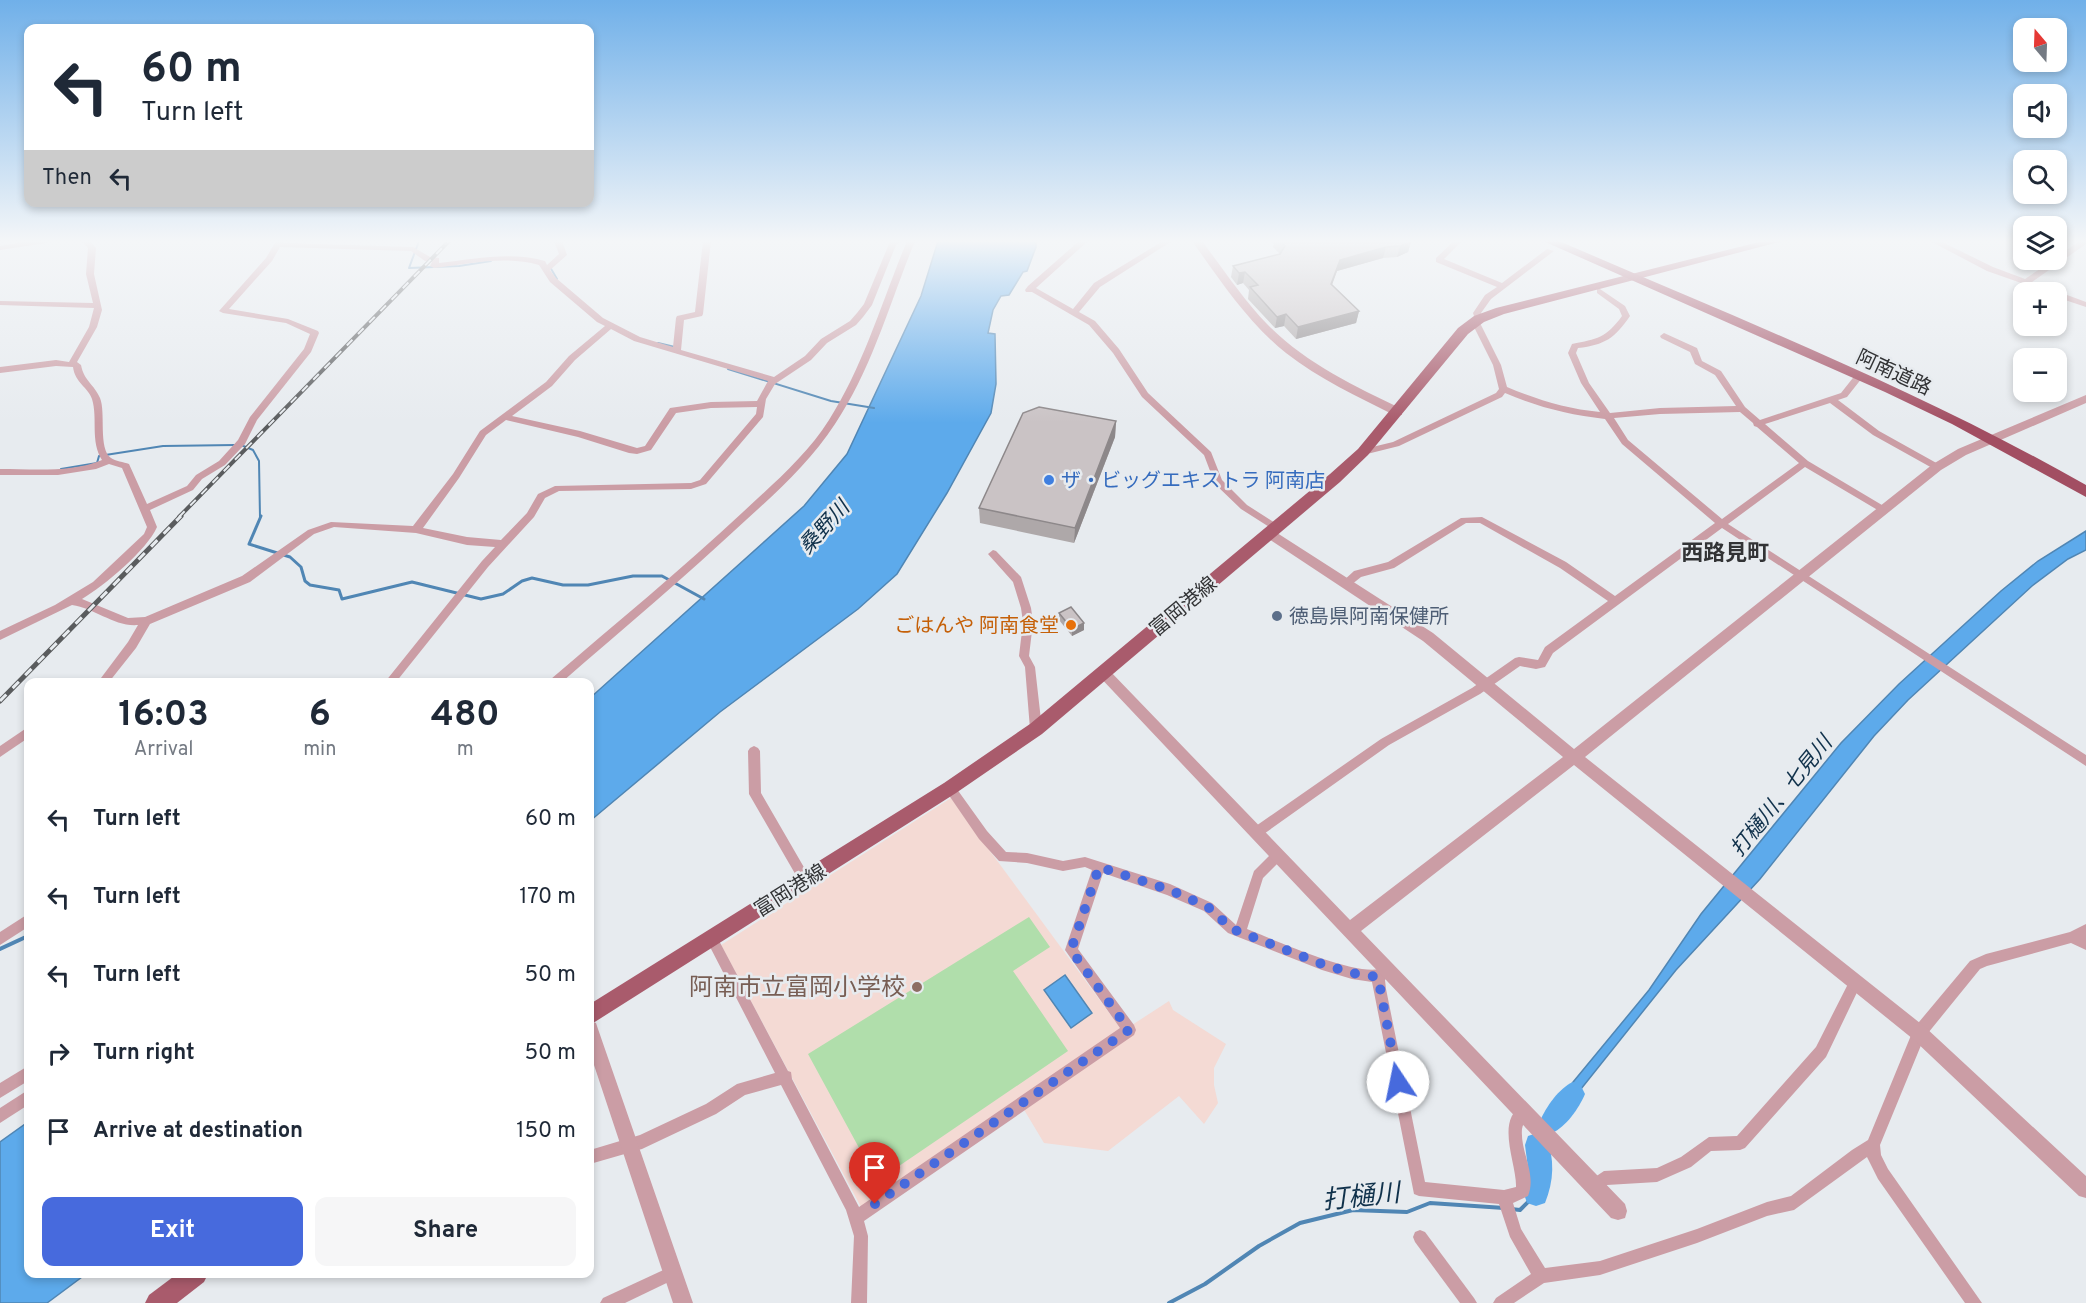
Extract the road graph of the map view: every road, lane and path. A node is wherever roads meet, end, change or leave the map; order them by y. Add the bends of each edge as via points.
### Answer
1 (96, 302) edge
2 (233, 302) edge
3 (580, 302) edge
4 (700, 302) edge
5 (868, 302) edge
6 (888, 302) edge
7 (1053, 302) edge
8 (1083, 302) edge
9 (1246, 302) edge
10 (1485, 302) edge
11 (1541, 302) edge
12 (1615, 302) edge
13 (1695, 302) edge
14 (1701, 302) edge
15 (0, 303) edge
16 (97, 306) junction
17 (1074, 313) junction
18 (1477, 320) junction
19 (609, 326) junction
20 (1664, 336) dead end
21 (677, 351) junction
22 (72, 363) junction
23 (0, 370) edge
24 (1859, 376) junction
25 (772, 382) junction
26 (1503, 389) junction
27 (2086, 399) edge
28 (1832, 400) junction
29 (761, 404) junction
30 (1742, 409) junction
31 (1398, 412) junction
32 (1608, 416) junction
33 (504, 417) junction
34 (1757, 424) junction
35 (1996, 437) junction
36 (1363, 452) junction
37 (108, 461) junction
38 (1805, 463) junction
39 (1937, 467) junction
40 (0, 472) edge
41 (2086, 483) edge
42 (2086, 492) edge
43 (146, 508) junction
44 (1884, 510) junction
45 (1722, 524) junction
46 (416, 530) junction
47 (1274, 531) junction
48 (503, 544) junction
49 (993, 554) dead end
50 (1800, 576) junction
51 (1347, 582) junction
52 (72, 601) junction
53 (1615, 601) junction
54 (146, 621) junction
55 (0, 636) edge
56 (1103, 673) junction
57 (106, 678) edge
58 (393, 678) edge
59 (560, 678) edge
60 (1486, 684) junction
61 (1036, 729) junction
62 (24, 735) edge
63 (754, 751) dead end
64 (0, 752) edge
65 (1574, 757) junction
66 (2086, 761) edge
67 (950, 788) junction
68 (1257, 832) junction
69 (1278, 855) junction
70 (1099, 867) junction
71 (805, 880) junction
72 (24, 923) edge
73 (1350, 930) junction
74 (2086, 930) edge
75 (1239, 932) junction
76 (2072, 937) junction
77 (0, 939) edge
78 (712, 939) junction
79 (2086, 944) edge
80 (1383, 973) junction
81 (1855, 984) junction
82 (594, 1013) edge
83 (1919, 1033) junction
84 (594, 1041) edge
85 (24, 1076) edge
86 (786, 1077) junction
87 (0, 1091) edge
88 (24, 1100) edge
89 (1524, 1113) junction
90 (0, 1116) edge
91 (629, 1145) junction
92 (1873, 1145) junction
93 (594, 1156) edge
94 (1594, 1185) junction
95 (2086, 1189) edge
96 (1506, 1206) junction
97 (1618, 1211) dead end
98 (856, 1218) junction
99 (1420, 1237) dead end
100 (672, 1273) junction
101 (1541, 1276) junction
102 (191, 1278) edge
103 (157, 1303) edge
104 (608, 1303) edge
105 (682, 1303) edge
106 (859, 1303) edge
107 (1469, 1303) edge
108 (1501, 1303) edge
109 (1974, 1303) edge

1 - 16 street
2 - 43 street via 223,311 288,321 315,333 315,338 253,419 242,442 222,463 199,477 190,488
3 - 19 street
4 - 21 street via 699,314 680,318
5 - 25 street via 853,323
6 - 59 street via 853,386 813,447 677,578
7 - 17 street
8 - 17 street
9 - 31 street via 1279,342 1332,378
10 - 18 street
11 - 18 main road
12 - 32 street via 1626,316 1615,333 1602,343 1575,346 1572,353 1585,383
13 - 24 highway, 阿南道路
14 - 35 highway, 阿南道路 via 1858,366
15 - 16 street
16 - 22 street via 93,327
17 - 47 street via 1104,335 1145,395 1208,454 1218,483
18 - 26 street
18 - 31 main road, 富岡港線 via 1463,331
19 - 21 street
19 - 33 street via 549,384
20 - 30 street via 1694,350 1698,362 1718,373
21 - 25 street
22 - 23 street
22 - 37 street via 96,398 102,449
24 - 28 street via 1844,395
24 - 35 highway, 阿南道路
25 - 29 street
26 - 32 street via 1567,412
26 - 36 street via 1485,403 1433,428 1396,444
27 - 35 street
28 - 34 street
28 - 39 street via 1876,433
29 - 33 street via 673,410 648,448 637,451
29 - 48 street via 760,415 703,482 691,486 558,488 541,496 531,515
30 - 32 street
30 - 34 street
31 - 36 main road, 富岡港線
32 - 45 street via 1633,451
33 - 46 street via 483,433
34 - 38 street
35 - 39 street
35 - 41 highway, 阿南道路
35 - 42 highway, 阿南道路
36 - 47 main road, 富岡港線
37 - 40 street via 80,470
37 - 43 street via 126,466
38 - 44 street
38 - 45 street
39 - 44 street
43 - 52 street via 152,527 148,536 113,572
44 - 50 street
45 - 50 street
45 - 53 street
46 - 48 street
46 - 54 street via 324,526 246,579
47 - 51 street
47 - 56 main road, 富岡港線
48 - 58 street
49 - 61 street via 1017,580 1026,608 1024,656 1030,667
50 - 65 street
50 - 66 street
51 - 53 street via 1358,574 1391,566 1473,518 1563,565
51 - 60 street via 1428,637
52 - 54 street via 127,622
52 - 55 street
53 - 60 street via 1549,650 1541,664 1519,661
54 - 57 street
56 - 61 main road, 富岡港線
56 - 68 street
60 - 65 street
60 - 68 street via 1384,742
61 - 67 main road, 富岡港線
62 - 64 street
63 - 71 street via 756,794
65 - 73 street
65 - 81 street
67 - 70 street via 982,835 1003,857 1063,866 1085,862
67 - 71 main road, 富岡港線
68 - 69 street
69 - 73 street
69 - 75 street via 1258,875
70 - 75 street via 1208,907
70 - 98 street via 1071,950 1129,1030
71 - 78 main road, 富岡港線
72 - 77 street
73 - 80 street
74 - 76 street
75 - 80 street via 1352,973
76 - 79 street
76 - 83 street via 1975,965
78 - 82 main road, 富岡港線
78 - 86 street
80 - 89 street
80 - 96 street via 1419,1189
81 - 83 street
81 - 94 street via 1821,1052 1740,1143 1709,1144 1686,1162 1657,1175 1604,1178
83 - 92 street
83 - 95 street
84 - 91 street
85 - 87 street
86 - 91 street via 742,1089 711,1109
86 - 98 street
88 - 90 street
89 - 94 street
89 - 96 street via 1516,1119 1513,1130 1525,1181 1522,1191
91 - 93 street
91 - 100 street
92 - 101 street via 1794,1203 1600,1268
92 - 109 street via 1883,1174
94 - 97 street
96 - 101 street
98 - 106 street via 861,1236
99 - 107 street
100 - 104 street
100 - 105 street
101 - 108 street
102 - 103 main road

